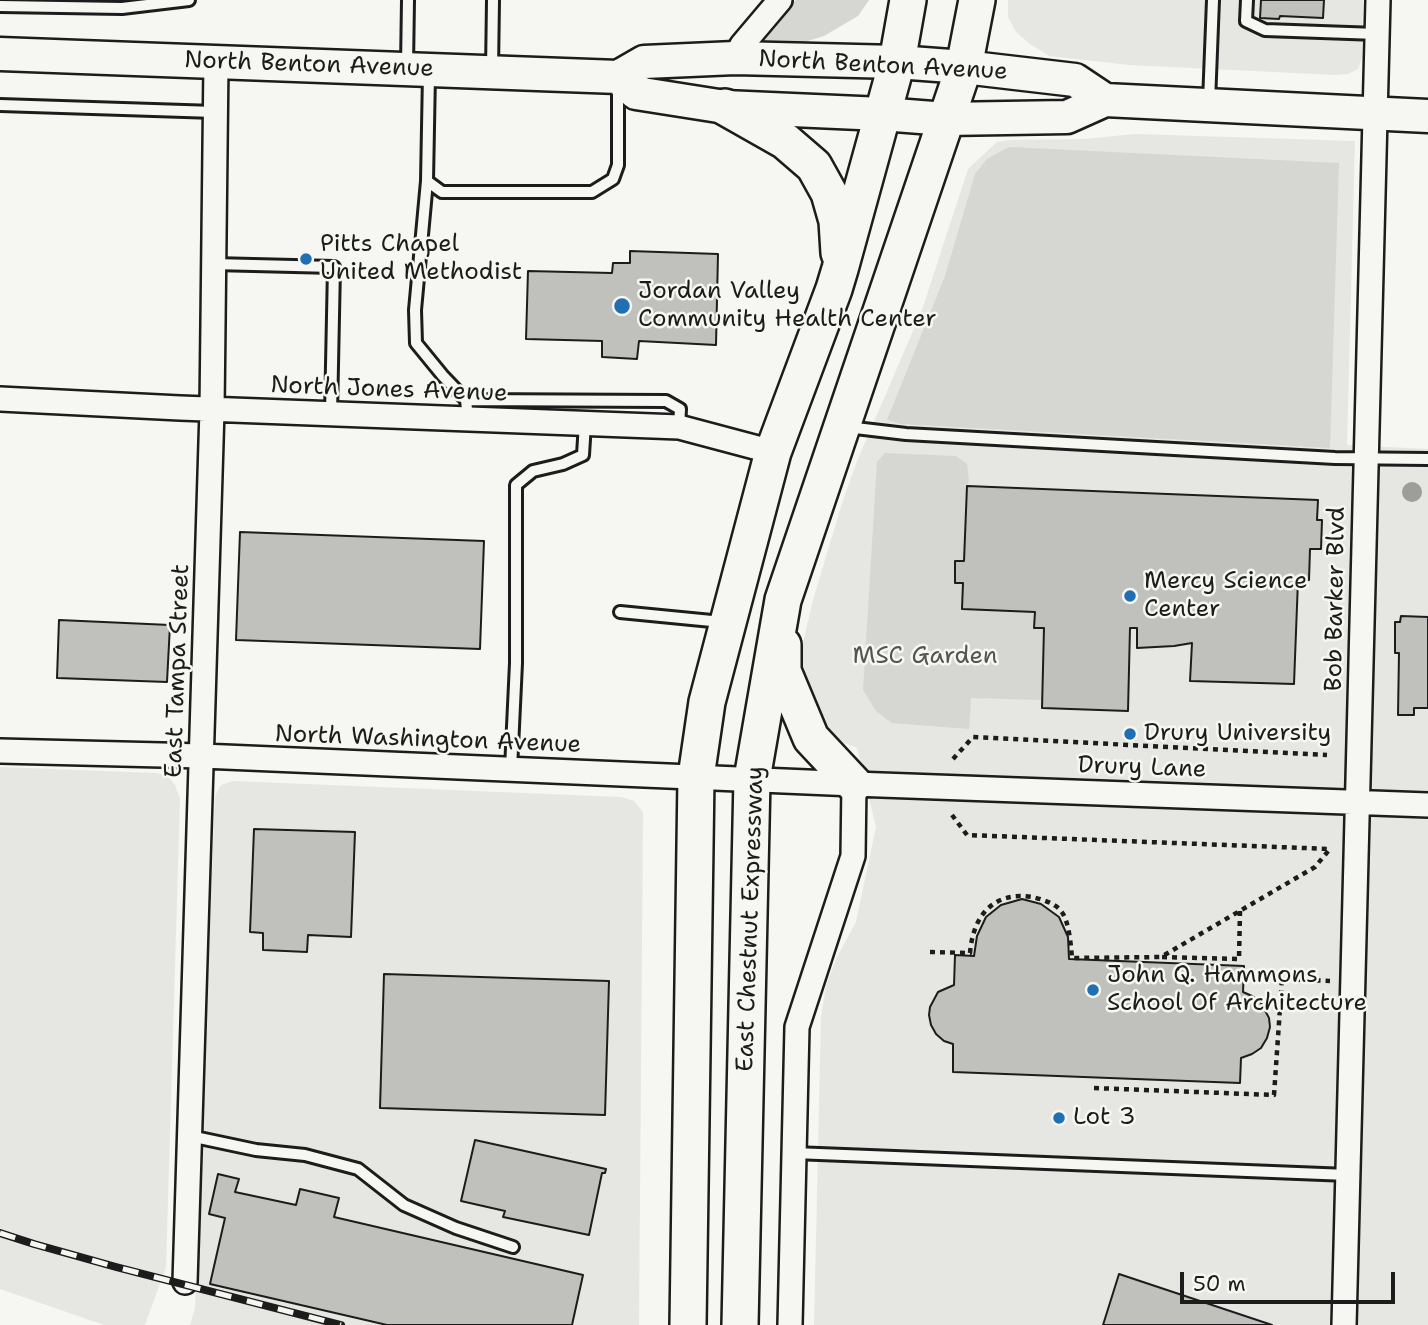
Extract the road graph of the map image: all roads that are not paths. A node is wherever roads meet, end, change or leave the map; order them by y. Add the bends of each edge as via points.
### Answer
1 (189, 0) edge
2 (408, 0) edge
3 (493, 0) edge
4 (779, 0) edge
5 (908, 0) edge
6 (977, 0) edge
7 (1213, 0) edge
8 (1247, 0) edge
9 (1378, 0) edge
10 (0, 6) edge
11 (1378, 34) junction
12 (0, 54) edge
13 (735, 58) junction
14 (216, 62) junction
15 (897, 62) junction
16 (964, 67) junction
17 (418, 70) junction
18 (491, 73) junction
19 (618, 78) junction
20 (1105, 100) junction
21 (0, 105) edge
22 (1209, 106) junction
23 (725, 107) junction
24 (215, 112) junction
25 (883, 114) junction
26 (1376, 114) junction
27 (1428, 116) edge
28 (946, 119) junction
29 (428, 181) junction
30 (214, 264) junction
31 (840, 268) junction
32 (0, 399) edge
33 (467, 409) junction
34 (212, 410) junction
35 (331, 414) junction
36 (585, 423) junction
37 (679, 427) junction
38 (842, 427) junction
39 (773, 452) junction
40 (1366, 458) junction
41 (1428, 459) edge
42 (783, 600) junction
43 (620, 612) dead end
44 (728, 622) junction
45 (0, 751) edge
46 (202, 756) junction
47 (511, 769) junction
48 (696, 777) junction
49 (752, 779) junction
50 (854, 784) junction
51 (1357, 802) junction
52 (1428, 805) edge
53 (190, 1136) junction
54 (794, 1153) junction
55 (1348, 1175) junction
56 (513, 1247) dead end
57 (185, 1282) dead end
58 (688, 1325) edge
59 (740, 1325) edge
60 (790, 1325) edge
61 (1344, 1325) edge

1 - 10 lane via 122,8
2 - 17 lane
3 - 18 lane
4 - 13 street
5 - 15 main road
6 - 16 main road, East Chestnut Expressway
7 - 22 lane
8 - 11 lane via 1246,21 1265,30
9 - 11 street, Bob Barker Blvd
11 - 26 street, Bob Barker Blvd
12 - 14 main road, North Benton Avenue
13 - 15 main road, North Benton Avenue
13 - 19 main road, North Benton Avenue via 643,62
14 - 17 main road, North Benton Avenue
14 - 24 street, East Tampa Street
15 - 16 main road, North Benton Avenue
15 - 25 main road
16 - 20 main road, North Benton Avenue via 1075,80
16 - 28 main road, East Chestnut Expressway
17 - 18 main road, North Benton Avenue
17 - 29 lane
18 - 19 main road, North Benton Avenue
19 - 23 main road, North Benton Avenue via 636,93
19 - 29 lane via 618,164 613,179 592,192 442,192
20 - 22 main road, North Benton Avenue
20 - 28 main road, North Benton Avenue via 1067,117
21 - 24 lane
22 - 26 main road, North Benton Avenue
23 - 25 main road, North Benton Avenue
23 - 31 main road via 785,141 814,166 837,222
24 - 30 street, East Tampa Street
25 - 28 main road, North Benton Avenue
25 - 31 main road
26 - 27 main road, North Benton Avenue
26 - 40 street, Bob Barker Blvd
28 - 38 main road, East Chestnut Expressway
29 - 33 lane via 416,343
30 - 34 street, East Tampa Street
30 - 35 lane via 334,267
31 - 39 main road
32 - 34 street, North Jones Avenue
33 - 35 street, North Jones Avenue
33 - 36 street, North Jones Avenue
33 - 37 lane via 666,401 680,409
34 - 35 street, North Jones Avenue
34 - 46 street, East Tampa Street
36 - 37 street, North Jones Avenue
36 - 47 lane via 583,455 533,471 516,485
37 - 39 street, North Jones Avenue
38 - 40 lane
38 - 42 main road, East Chestnut Expressway
39 - 44 main road
40 - 41 lane
40 - 51 street, Bob Barker Blvd
42 - 49 main road, East Chestnut Expressway
42 - 50 main road via 783,671 811,738
43 - 44 lane
44 - 48 main road via 707,702
45 - 46 street, North Washington Avenue
46 - 47 street, North Washington Avenue
46 - 53 street, East Tampa Street
47 - 48 street, North Washington Avenue
48 - 49 street, North Washington Avenue
48 - 58 main road
49 - 50 street, North Washington Avenue
49 - 59 main road, East Chestnut Expressway
50 - 51 street, Drury Lane
50 - 54 street via 853,856 797,1027
51 - 52 street, Drury Lane
51 - 55 street, Bob Barker Blvd
53 - 56 lane via 305,1155 358,1169 404,1205
53 - 57 street, East Tampa Street
54 - 55 lane
54 - 60 street
55 - 61 street, Bob Barker Blvd

